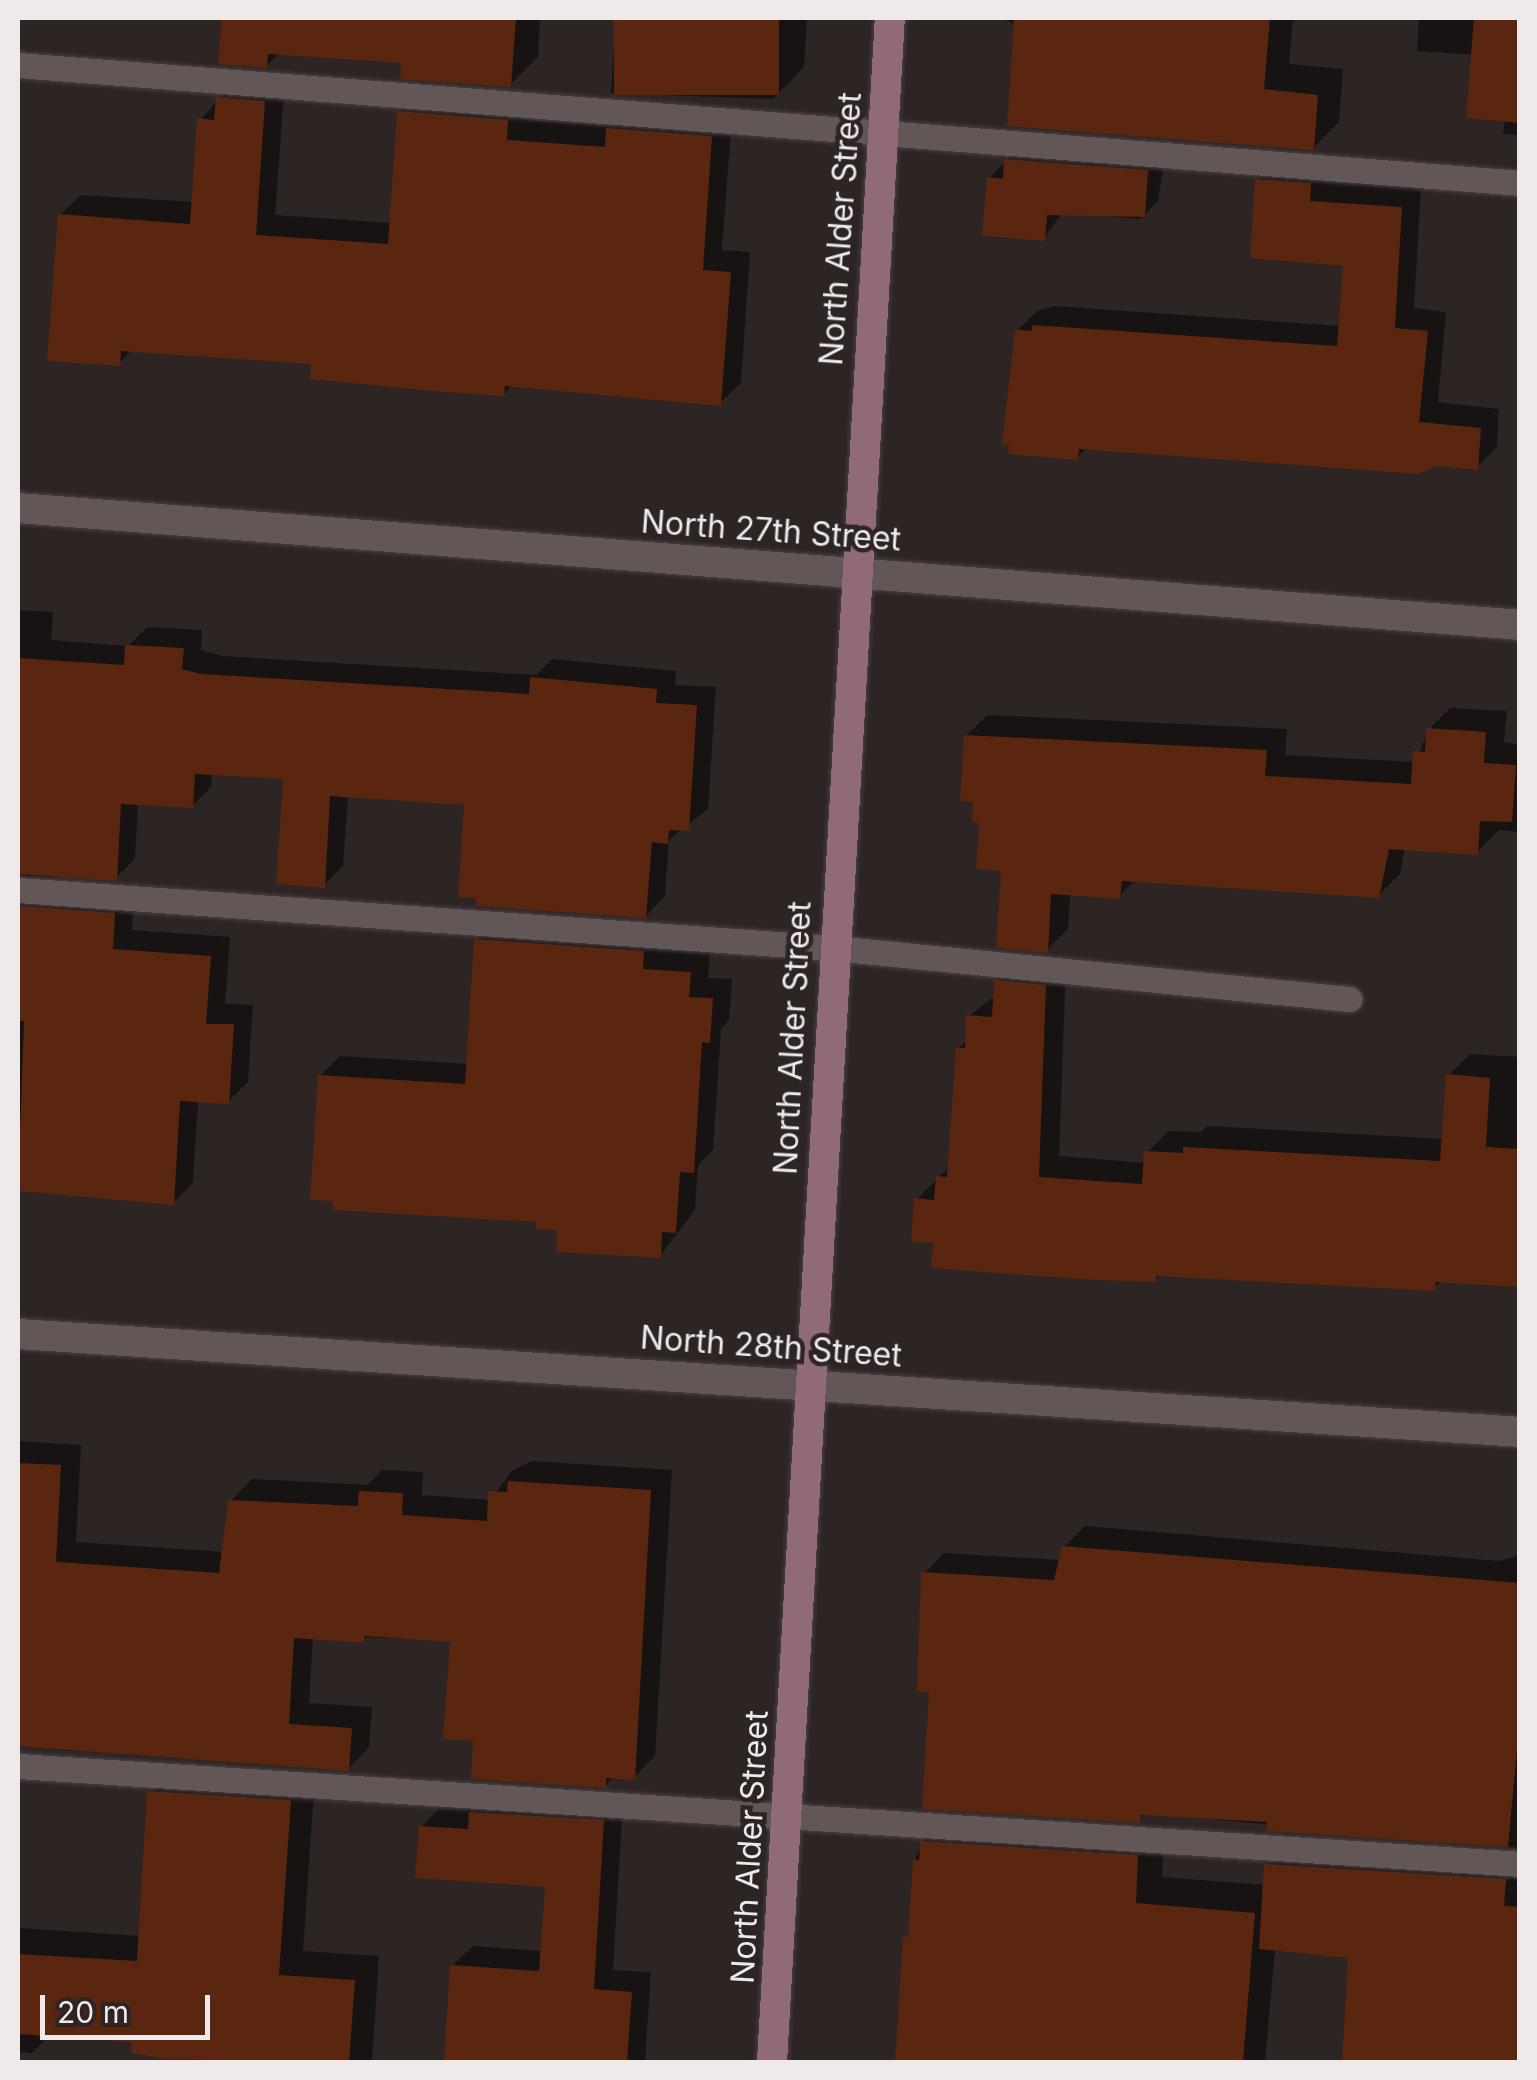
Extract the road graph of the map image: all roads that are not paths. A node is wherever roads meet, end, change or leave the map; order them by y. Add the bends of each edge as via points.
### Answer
1 (890, 18) edge
2 (18, 66) edge
3 (882, 133) junction
4 (1520, 183) edge
5 (18, 508) edge
6 (855, 572) junction
7 (1520, 625) edge
8 (18, 890) edge
9 (832, 948) junction
10 (1349, 999) dead end
11 (18, 1334) edge
12 (811, 1385) junction
13 (1520, 1432) edge
14 (18, 1766) edge
15 (787, 1814) junction
16 (1520, 1864) edge
17 (772, 2062) edge

1 - 3 street, North Alder Street
2 - 3 lane
3 - 4 lane
3 - 6 street, North Alder Street
5 - 6 street, North 27th Street
6 - 7 street, North 27th Street
6 - 9 street, North Alder Street
8 - 9 lane
9 - 10 lane
9 - 12 street, North Alder Street
11 - 12 street, North 28th Street
12 - 13 street, North 28th Street
12 - 15 street, North Alder Street
14 - 15 lane
15 - 16 lane
15 - 17 street, North Alder Street

